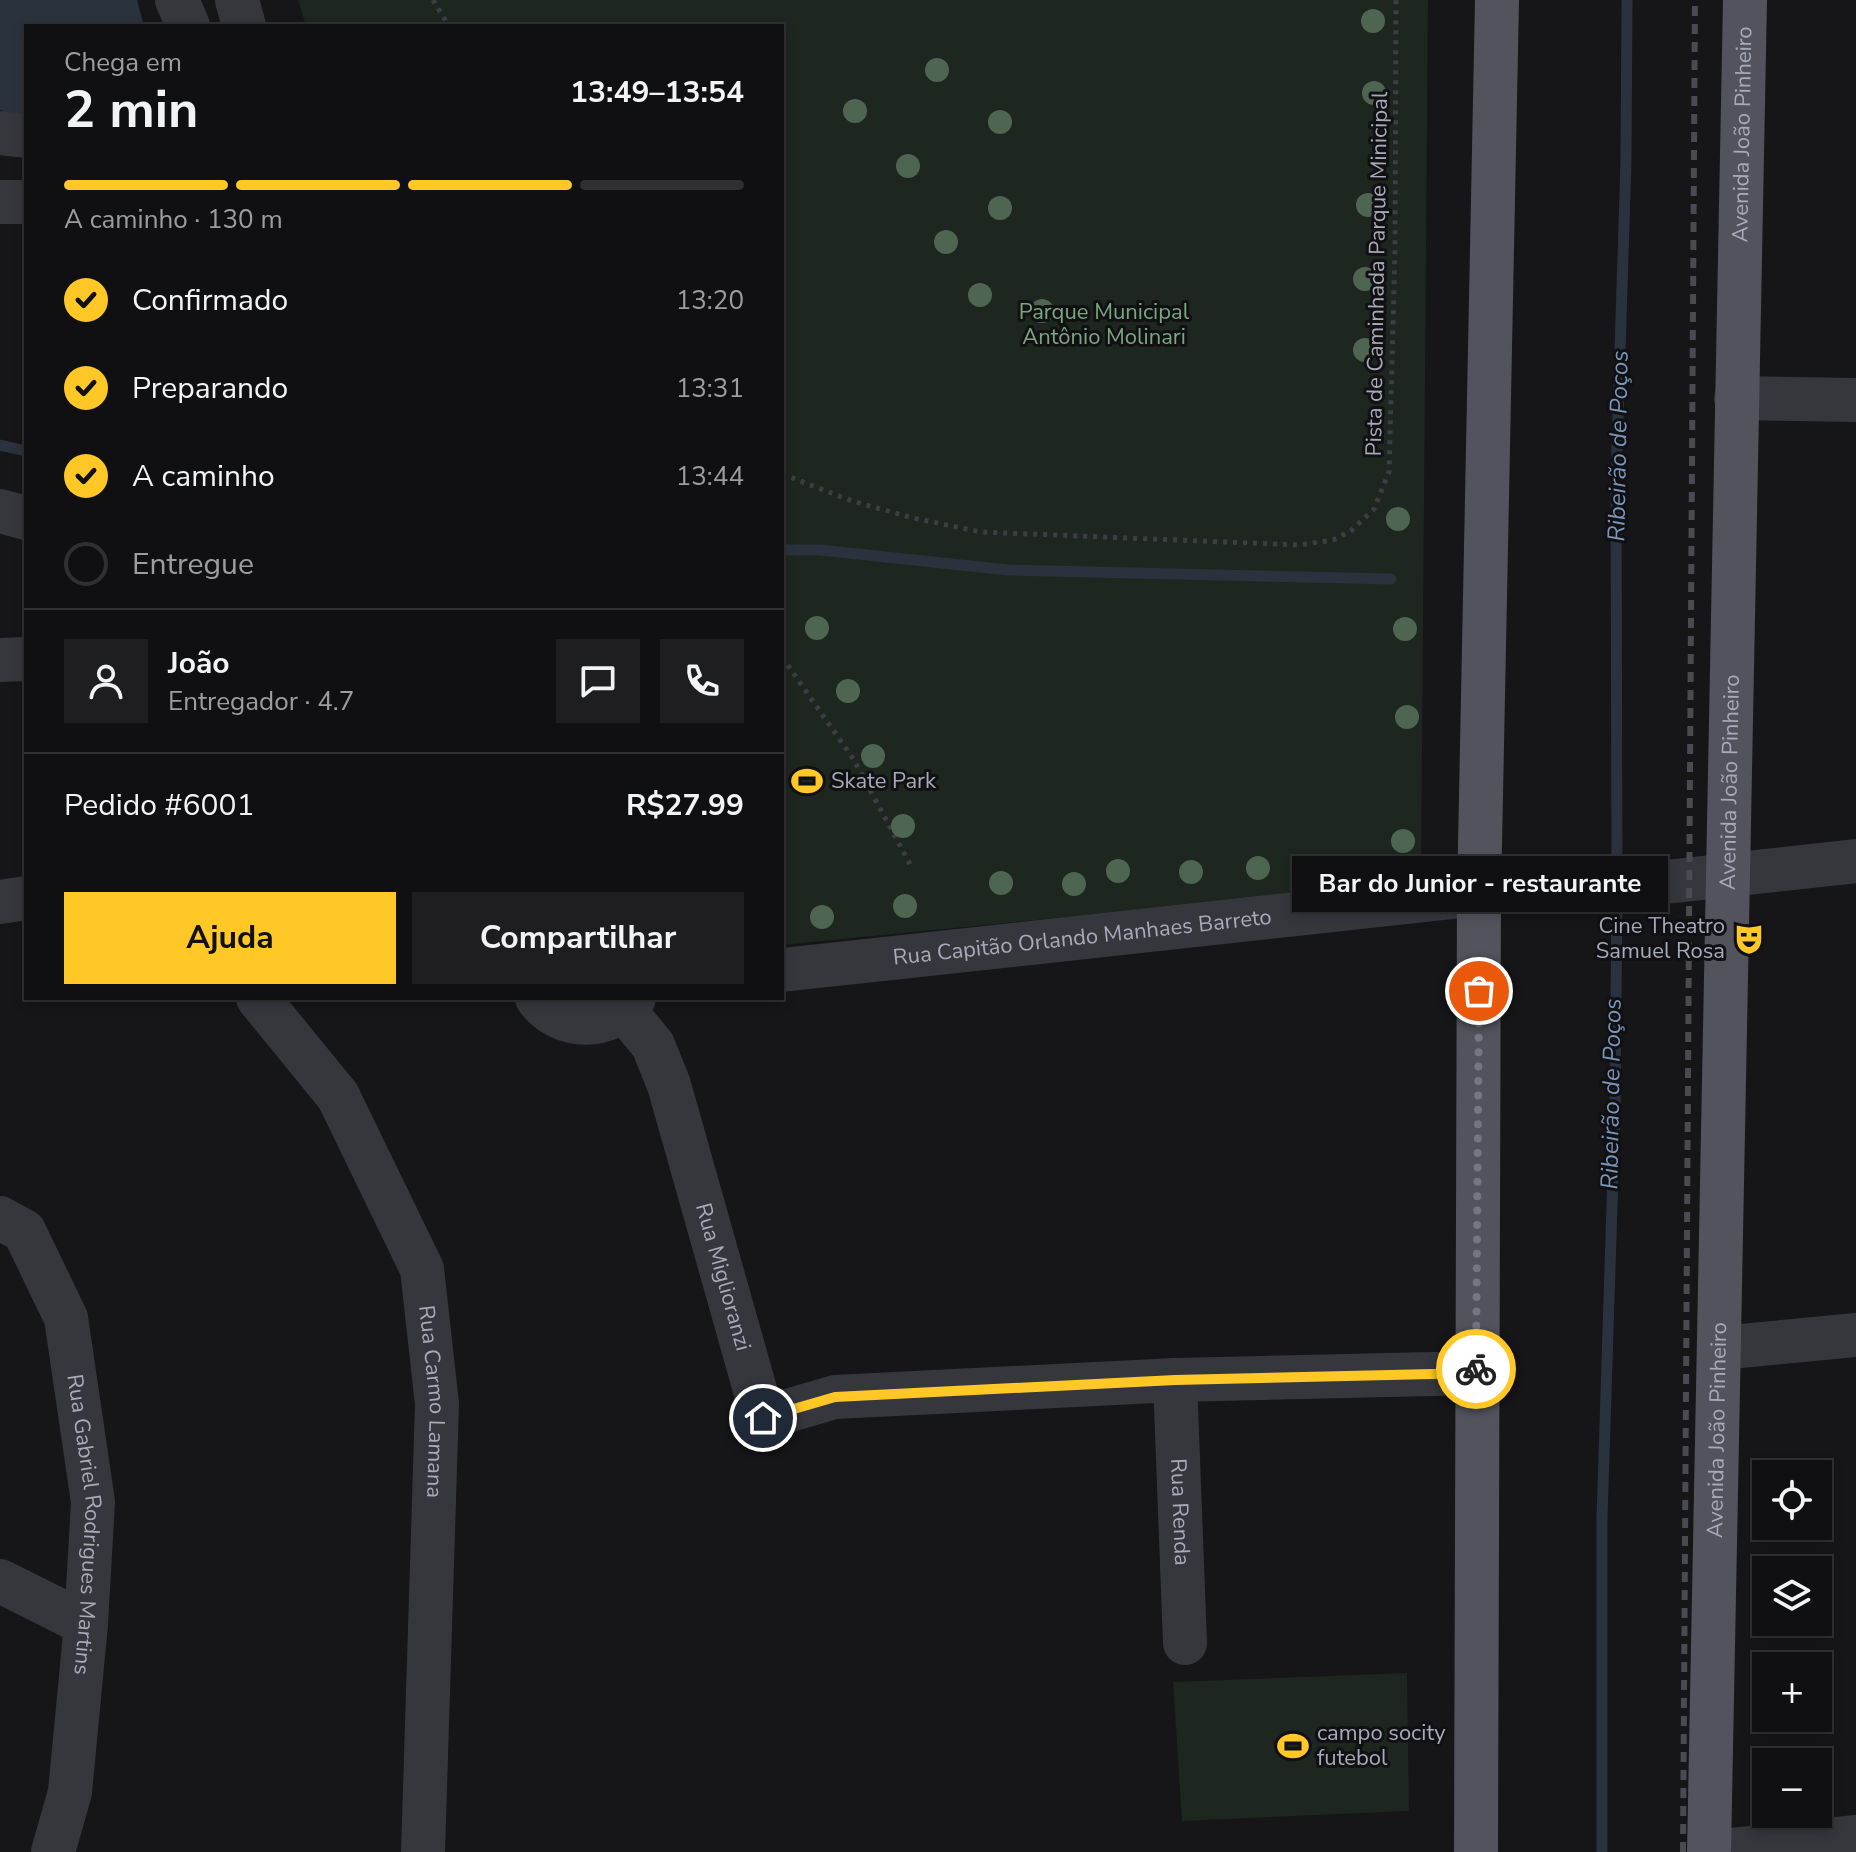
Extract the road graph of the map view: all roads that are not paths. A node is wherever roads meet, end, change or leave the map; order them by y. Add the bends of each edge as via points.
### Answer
1 (177, 0) edge
2 (237, 0) edge
3 (1497, 0) edge
4 (1745, 0) edge
5 (187, 24) edge
6 (243, 24) edge
7 (0, 133) edge
8 (24, 136) edge
9 (0, 202) edge
10 (24, 202) edge
11 (1736, 398) junction
12 (1856, 400) edge
13 (0, 511) edge
14 (24, 517) edge
15 (24, 659) edge
16 (0, 660) edge
17 (1856, 861) edge
18 (1729, 876) junction
19 (1479, 895) junction
20 (24, 898) edge
21 (0, 902) edge
22 (784, 970) edge
23 (260, 1000) edge
24 (539, 1000) edge
25 (634, 1002) edge
26 (0, 1218) edge
27 (1856, 1335) edge
28 (1720, 1348) junction
29 (1476, 1373) junction
30 (1175, 1380) junction
31 (0, 1581) edge
32 (86, 1624) junction
33 (1185, 1643) dead end
34 (1856, 1837) edge
35 (53, 1852) edge
36 (423, 1852) edge
37 (1476, 1852) edge
38 (1711, 1852) edge

1 - 5 street
2 - 6 street
3 - 19 main road
4 - 11 main road, Avenida João Pinheiro
7 - 8 street
9 - 10 street
11 - 12 street
11 - 18 main road, Avenida João Pinheiro
13 - 14 street
15 - 16 street
17 - 18 street, Rua Capitão Orlando Manhaes Barreto
18 - 19 street, Rua Capitão Orlando Manhaes Barreto
18 - 28 main road, Avenida João Pinheiro
19 - 22 street, Rua Capitão Orlando Manhaes Barreto
19 - 29 main road
20 - 21 street
23 - 36 street, Rua Carmo Lamana via 338,1096 422,1269 437,1404
24 - 25 street via 554,1015 589,1023 608,1019
25 - 30 street, Rua Miglioranzi via 669,1085 763,1418 835,1397
26 - 32 street, Rua Gabriel Rodrigues Martins via 24,1231 66,1318 93,1502
27 - 28 street
28 - 38 main road, Avenida João Pinheiro
29 - 30 street, Rua Miglioranzi
29 - 37 main road
30 - 33 street, Rua Renda
31 - 32 street
32 - 35 street, Rua Gabriel Rodrigues Martins via 70,1792
34 - 38 street

